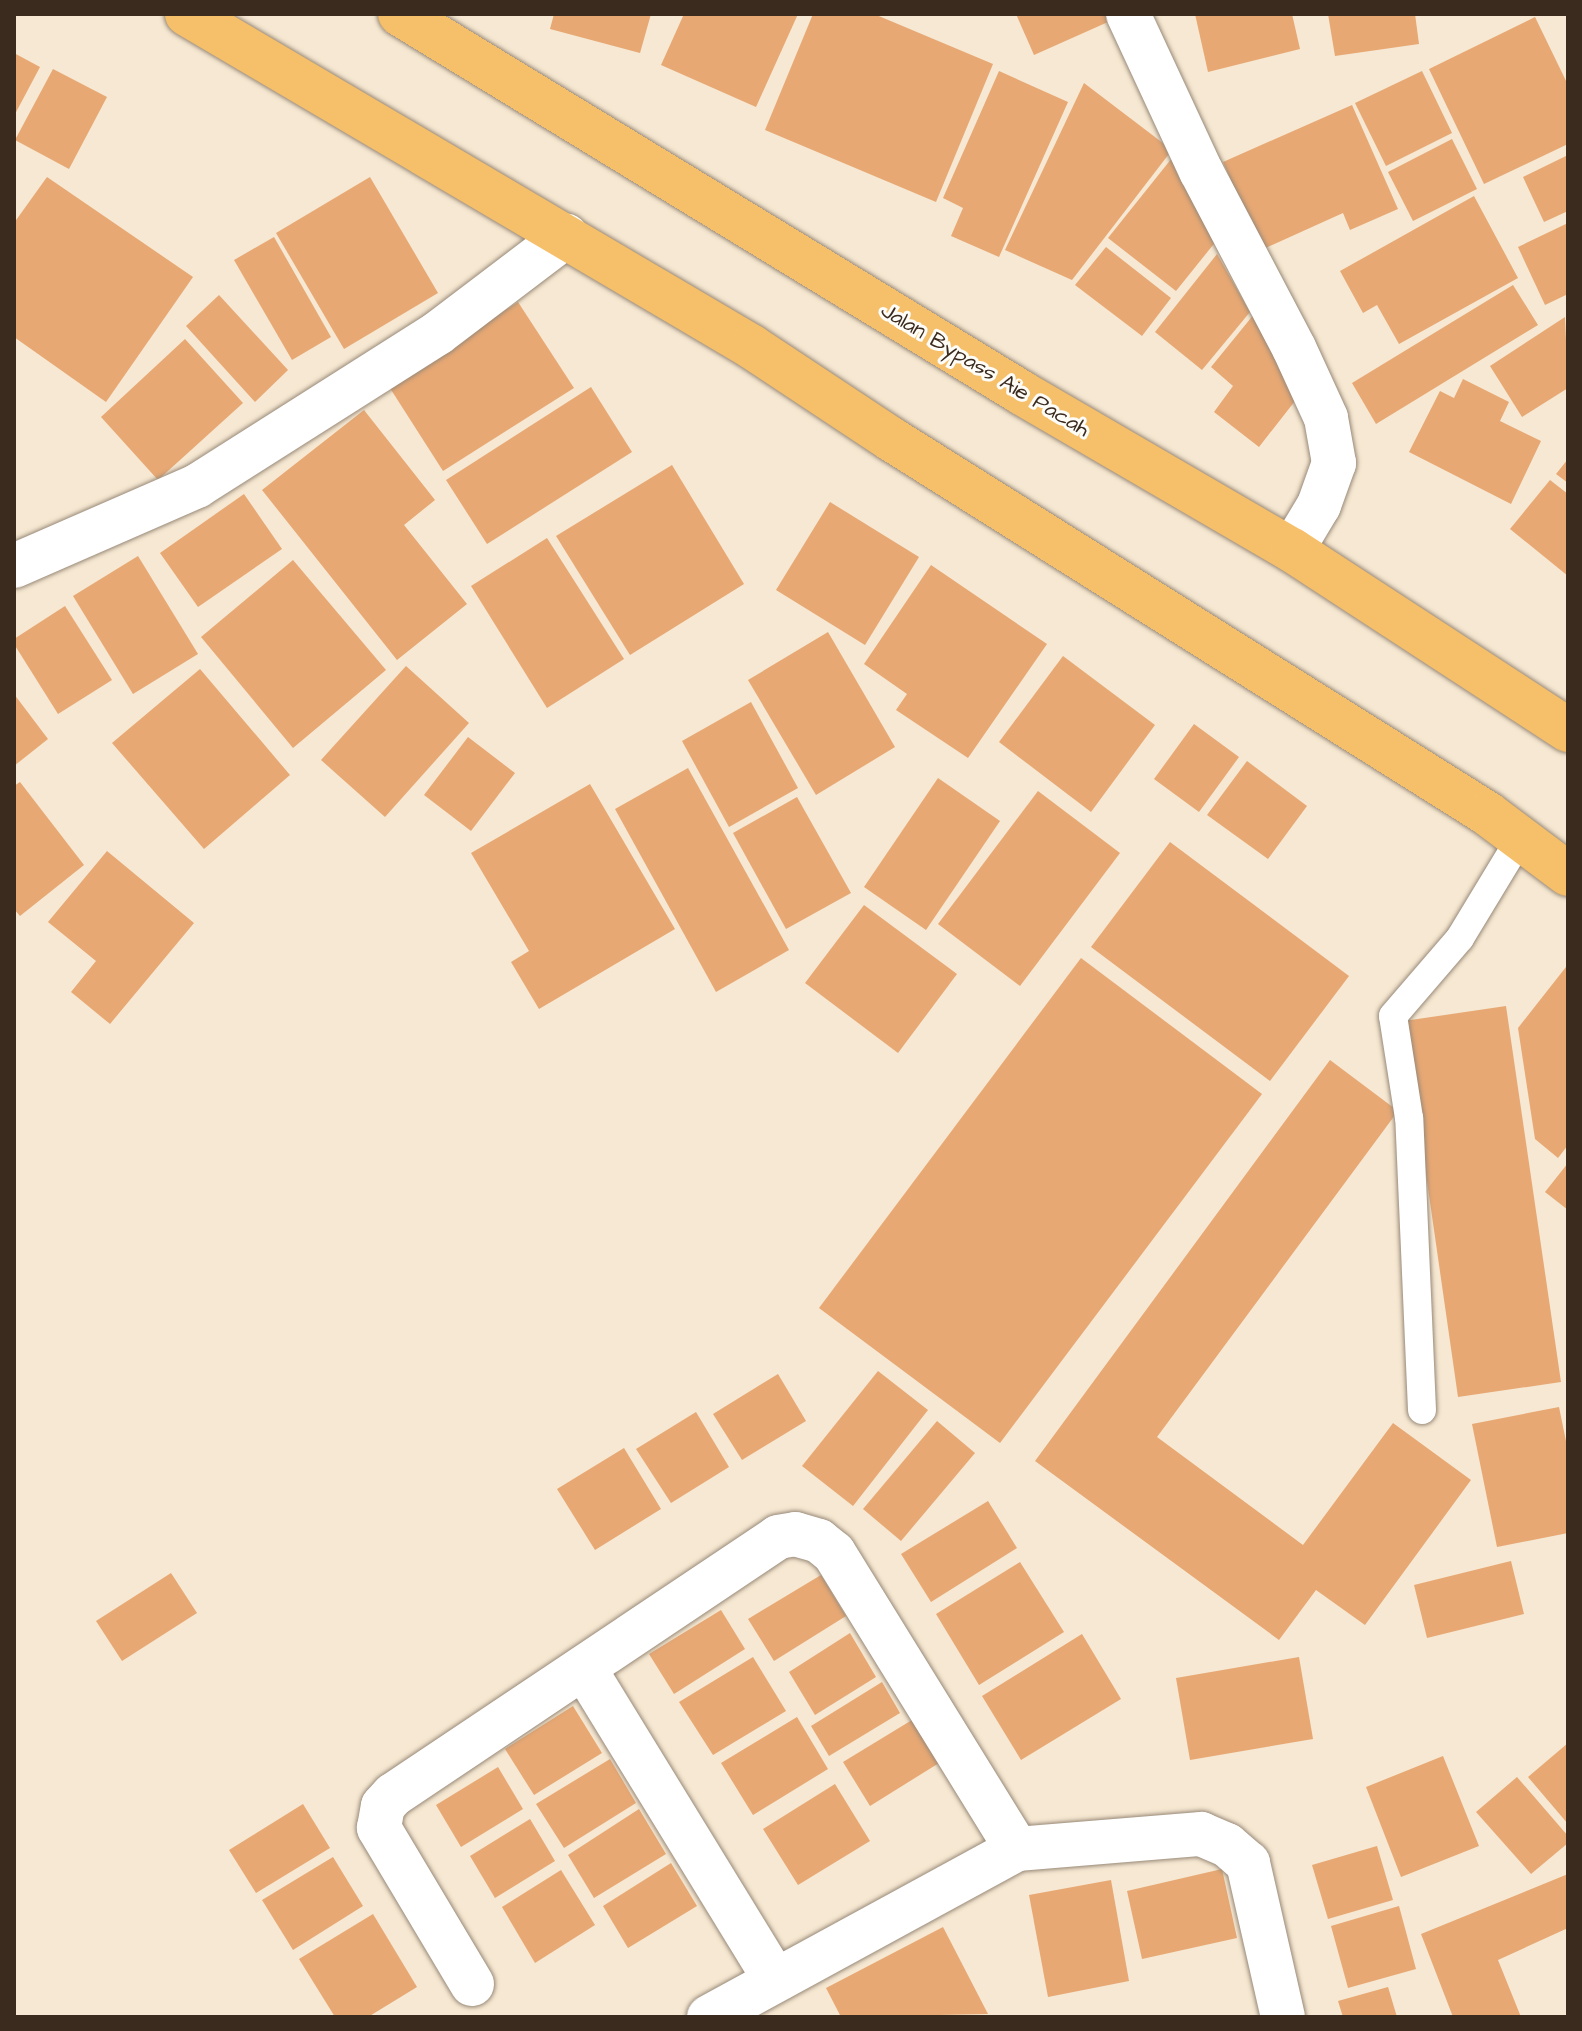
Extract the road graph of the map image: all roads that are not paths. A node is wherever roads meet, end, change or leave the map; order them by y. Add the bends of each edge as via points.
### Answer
1 (187, 14) edge
2 (400, 14) edge
3 (1128, 14) edge
4 (566, 236) junction
5 (1292, 550) junction
6 (14, 566) edge
7 (1568, 730) edge
8 (1520, 839) junction
9 (1568, 874) edge
10 (1422, 1410) dead end
11 (584, 1668) junction
12 (1017, 1849) junction
13 (775, 1980) junction
14 (472, 1984) dead end
15 (709, 2017) edge
16 (1283, 2017) edge

1 - 4 highway
2 - 5 highway, Jalan Bypass Aie Pacah via 1022,393
3 - 5 street via 1326,418 1334,463 1319,505
4 - 6 street via 438,333 197,486
4 - 8 highway via 752,347
5 - 7 highway, Jalan Bypass Aie Pacah
8 - 9 highway
8 - 10 lane via 1460,938 1393,1016 1409,1118
11 - 12 street via 778,1537 795,1534 819,1541 834,1553
11 - 13 street
11 - 14 street via 383,1806 379,1828
12 - 13 street
12 - 16 street via 1201,1834 1227,1845 1248,1863
13 - 15 street

